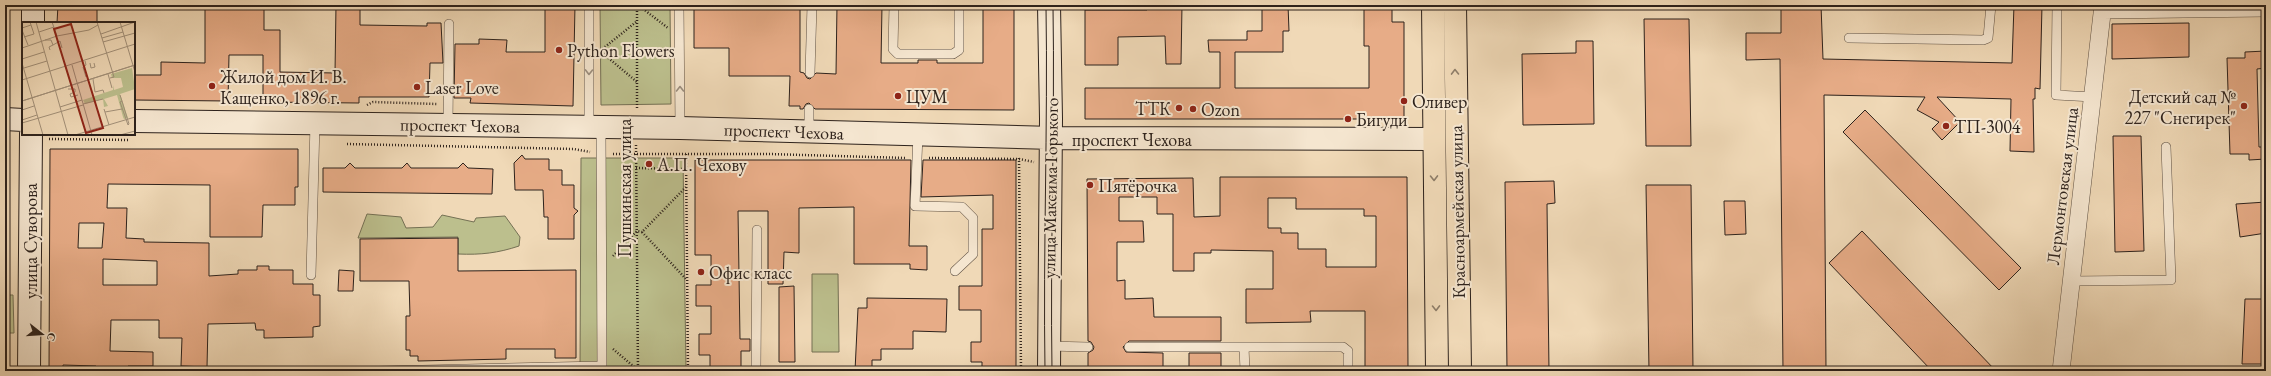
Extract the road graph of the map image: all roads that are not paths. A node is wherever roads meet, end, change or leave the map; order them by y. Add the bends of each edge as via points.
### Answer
1 (34, 5) edge
2 (589, 5) edge
3 (679, 5) edge
4 (812, 5) edge
5 (894, 5) edge
6 (959, 5) edge
7 (1049, 5) edge
8 (1433, 5) edge
9 (1455, 5) edge
10 (1990, 5) edge
11 (2057, 5) edge
12 (2103, 8) edge
13 (2266, 8) edge
14 (33, 22) edge
15 (449, 24) dead end
16 (1849, 38) dead end
17 (810, 73) dead end
18 (2093, 97) junction
19 (809, 109) dead end
20 (5, 119) edge
21 (315, 123) junction
22 (448, 125) junction
23 (595, 126) junction
24 (22, 128) edge
25 (680, 128) junction
26 (135, 131) edge
27 (809, 132) junction
28 (28, 135) edge
29 (918, 135) junction
30 (1050, 138) junction
31 (1434, 139) junction
32 (2166, 147) dead end
33 (757, 230) dead end
34 (955, 271) dead end
35 (311, 275) dead end
36 (2072, 281) junction
37 (1048, 346) junction
38 (1088, 347) dead end
39 (1129, 347) dead end
40 (1244, 347) junction
41 (602, 369) edge
42 (29, 371) edge
43 (379, 371) edge
44 (756, 371) edge
45 (1049, 371) edge
46 (1244, 371) edge
47 (1348, 371) edge
48 (1436, 371) edge
49 (1460, 371) edge
50 (2061, 371) edge

1 - 14 street
2 -> 23 lane
25 -> 3 lane
4 - 17 lane
5 - 6 lane via 893,49 898,54 953,54 959,50
7 - 30 street, улица Максима Горького
8 - 31 main road, Красноармейская улица
49 -> 9 main road, Красноармейская улица
10 - 16 lane via 1990,32 1988,38 1983,40
11 - 18 lane via 2056,95
12 - 13 street
12 - 18 street, Лермонтовская улица
15 - 22 lane
18 - 36 street, Лермонтовская улица
19 - 27 lane
20 - 24 street
21 - 22 street, проспект Чехова
21 - 26 street, проспект Чехова
21 - 35 lane
22 - 23 street, проспект Чехова
23 - 25 street, проспект Чехова
23 - 41 lane via 599,153
25 - 27 street, проспект Чехова
27 - 29 street, проспект Чехова
28 - 42 street, улица Суворова
29 - 30 street, проспект Чехова
29 - 34 lane via 915,206 962,207 973,218 974,254
30 - 31 street, проспект Чехова
30 - 37 street, улица Максима Горького
31 -> 48 main road, Красноармейская улица
32 - 36 lane via 2171,280
33 - 44 lane
36 - 50 street, Лермонтовская улица
37 - 38 lane
37 - 45 street, улица Максима Горького
39 - 40 lane
40 - 46 lane
40 - 47 lane via 1343,347 1348,351
41 - 43 lane

